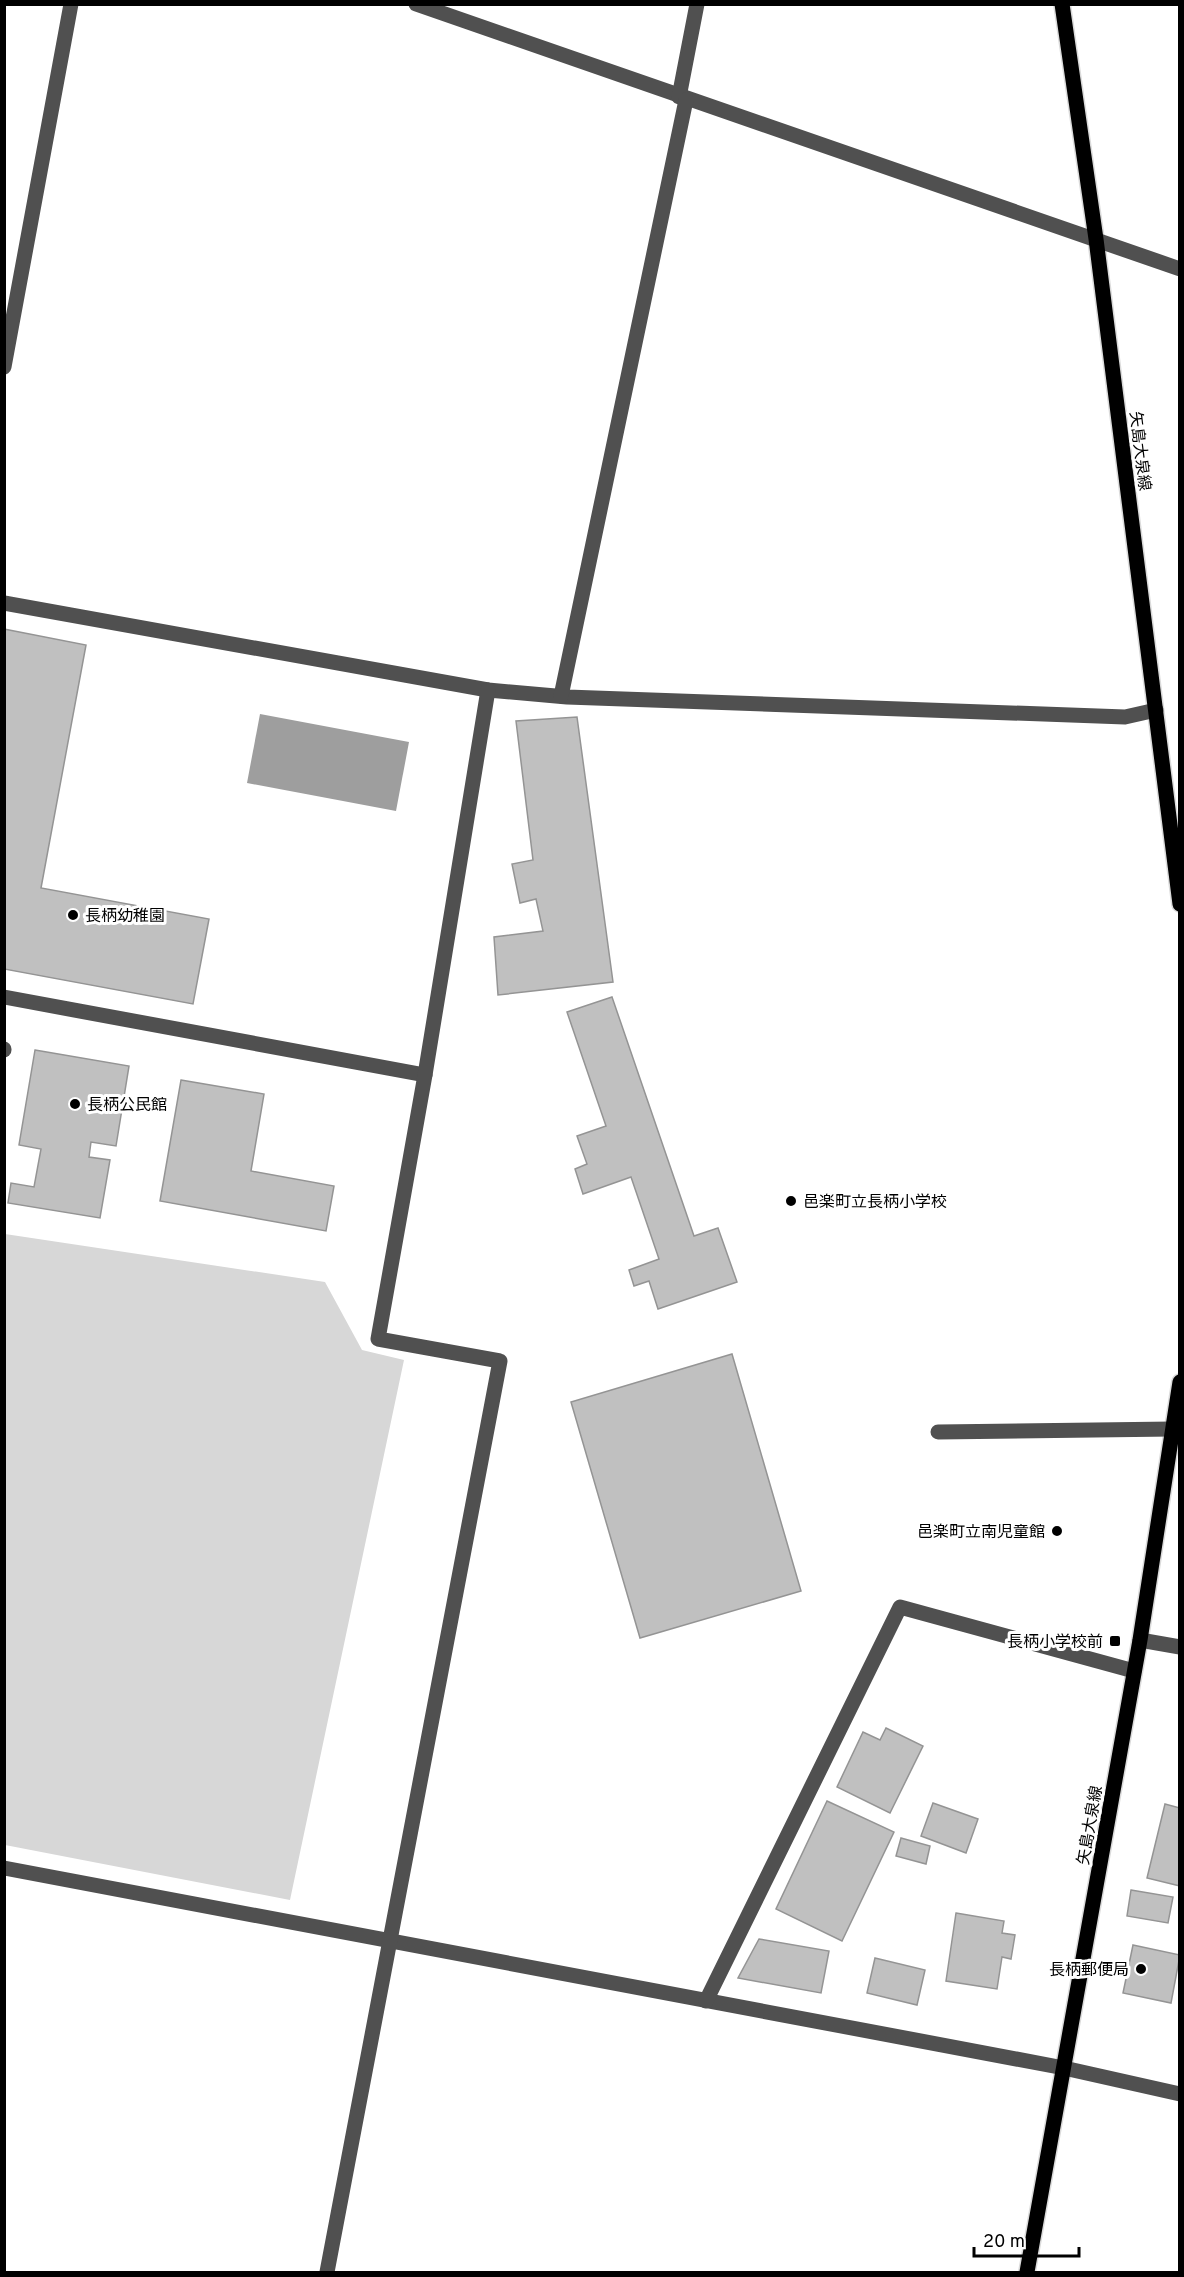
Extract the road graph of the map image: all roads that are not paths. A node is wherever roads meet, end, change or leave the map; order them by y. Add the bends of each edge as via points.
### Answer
1 (71, 4) edge
2 (416, 4) edge
3 (697, 4) edge
4 (1062, 4) edge
5 (682, 98) junction
6 (1096, 239) junction
7 (1179, 269) edge
8 (4, 367) edge
9 (4, 603) edge
10 (488, 690) junction
11 (561, 696) junction
12 (1156, 710) junction
13 (1179, 904) edge
14 (4, 997) edge
15 (426, 1075) junction
16 (1179, 1382) edge
17 (1173, 1429) junction
18 (938, 1432) dead end
19 (1140, 1641) junction
20 (1179, 1647) edge
21 (1134, 1671) junction
22 (4, 1868) edge
23 (387, 1941) junction
24 (706, 2001) junction
25 (1064, 2068) junction
26 (1179, 2094) edge
27 (327, 2272) edge
28 (1027, 2272) edge

1 - 8 street
2 - 5 street
3 - 5 street
4 - 6 main road, 矢島大泉線
5 - 6 street
5 - 11 street
6 - 7 street
6 - 12 main road, 矢島大泉線
9 - 10 street
10 - 11 street
10 - 15 street
11 - 12 street via 1125,717
12 - 13 main road, 矢島大泉線
14 - 15 street
15 - 23 street via 378,1339 500,1361
16 - 17 main road, 矢島大泉線
17 - 18 street
17 - 19 main road, 矢島大泉線
19 - 20 street
19 - 21 main road, 矢島大泉線
21 - 24 street via 900,1607
21 - 25 main road, 矢島大泉線
22 - 23 street
23 - 24 street
23 - 27 street
24 - 25 street
25 - 26 street
25 - 28 main road, 矢島大泉線

